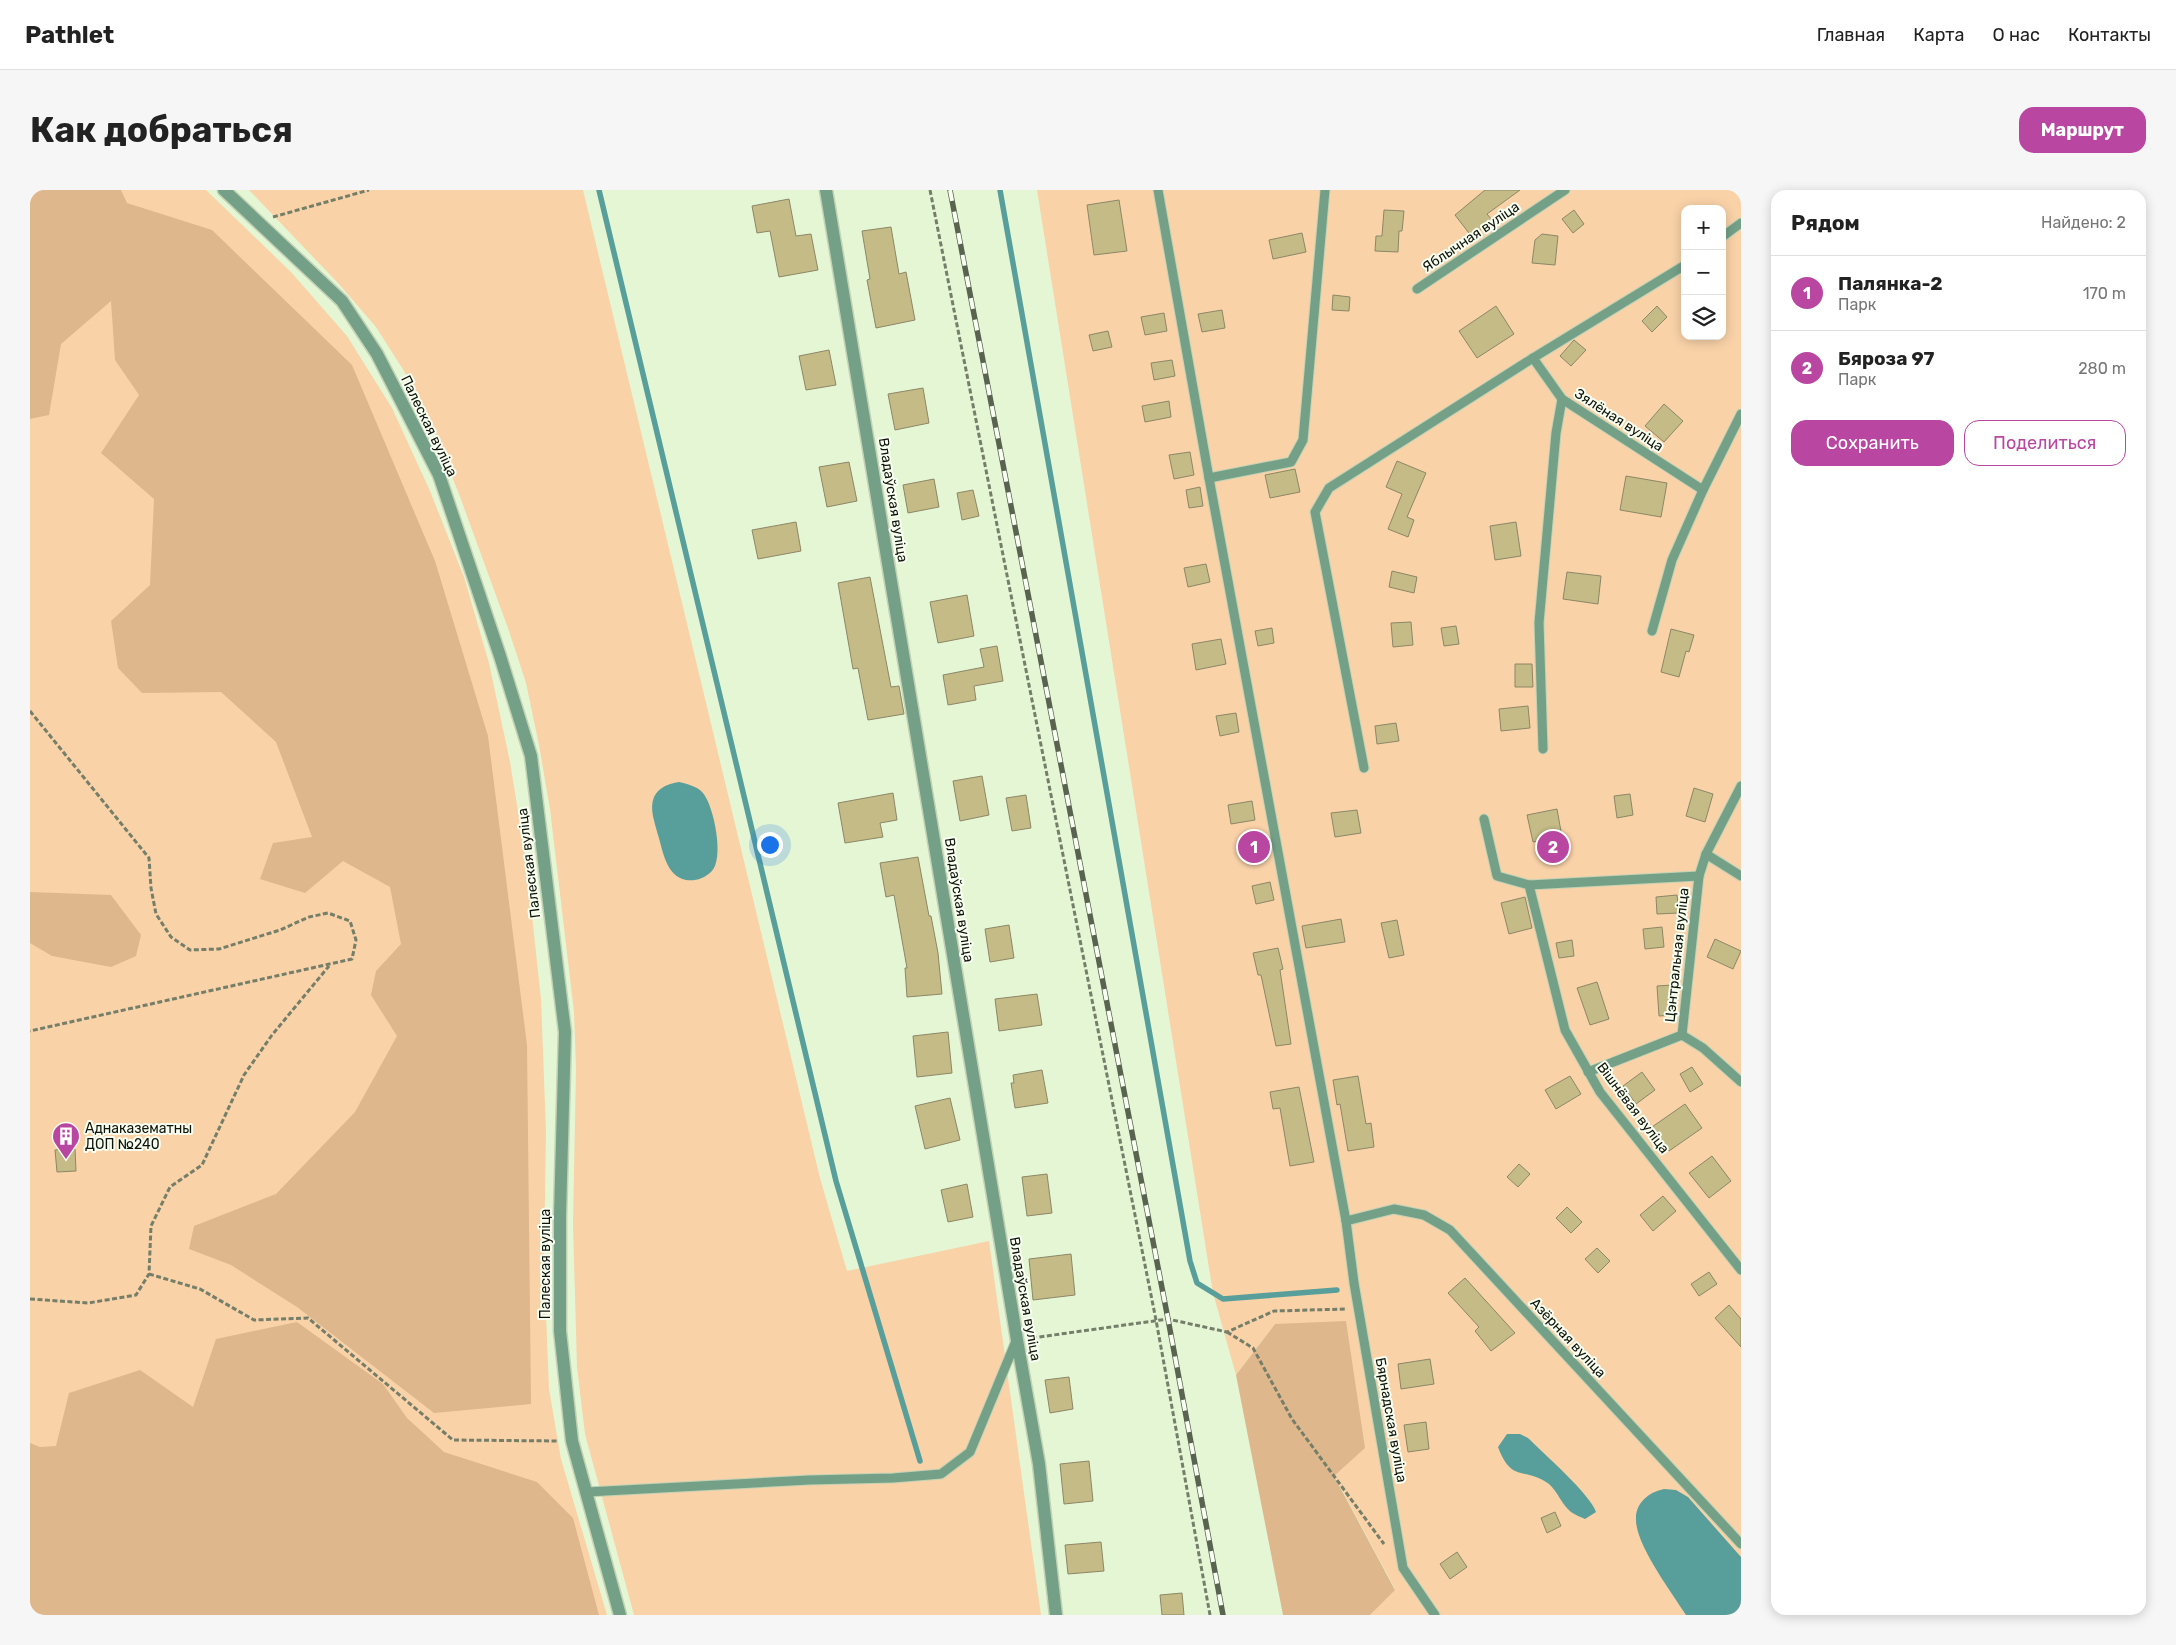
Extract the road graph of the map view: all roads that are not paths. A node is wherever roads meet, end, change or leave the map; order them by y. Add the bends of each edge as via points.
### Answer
1 (224, 190) edge
2 (826, 190) edge
3 (1158, 190) edge
4 (1325, 190) edge
5 (1565, 190) edge
6 (1741, 223) edge
7 (1726, 234) edge
8 (1681, 267) edge
9 (1418, 290) dead end
10 (1533, 358) junction
11 (1562, 399) junction
12 (1741, 414) edge
13 (1209, 478) junction
14 (1703, 490) junction
15 (1652, 631) dead end
16 (1543, 749) dead end
17 (1364, 768) dead end
18 (1741, 786) edge
19 (1484, 819) dead end
20 (1706, 854) junction
21 (1699, 876) junction
22 (1741, 876) edge
23 (1529, 885) junction
24 (1682, 1035) junction
25 (1588, 1072) junction
26 (1741, 1082) edge
27 (1346, 1221) junction
28 (1741, 1270) edge
29 (1016, 1340) junction
30 (587, 1492) junction
31 (1741, 1544) edge
32 (620, 1615) edge
33 (1056, 1615) edge
34 (1435, 1615) edge

1 - 30 street, Палеская вуліца via 342,301 377,354 439,475 531,756 565,1032 560,1331 572,1441
2 - 29 street, Владаўская вуліца
3 - 13 lane, Бярнадская вуліца
4 - 13 lane via 1303,440 1291,462
5 - 9 lane, Яблычная вуліца
6 - 7 lane
8 - 10 lane
10 - 11 lane, Зялёная вуліца
10 - 17 lane via 1329,488 1315,512
11 - 14 lane, Зялёная вуліца
11 - 16 lane via 1556,433 1539,624
12 - 14 lane
13 - 27 lane, Бярнадская вуліца
14 - 15 lane via 1672,560
18 - 20 lane, Цэнтральная вуліца
19 - 23 lane via 1497,876
20 - 21 lane, Цэнтральная вуліца
20 - 22 lane
21 - 23 lane
21 - 24 lane, Цэнтральная вуліца
23 - 25 lane, Вішнёвая вуліца via 1565,1030
24 - 25 lane, Цэнтральная вуліца
24 - 26 lane via 1703,1048
25 - 28 lane, Вішнёвая вуліца via 1600,1092
27 - 31 lane, Азёрная вуліца via 1394,1208 1424,1215 1450,1230
27 - 34 lane, Бярнадская вуліца via 1403,1568
29 - 30 lane via 970,1452 941,1474
29 - 33 street, Владаўская вуліца via 1040,1464
30 - 32 street, Палеская вуліца

